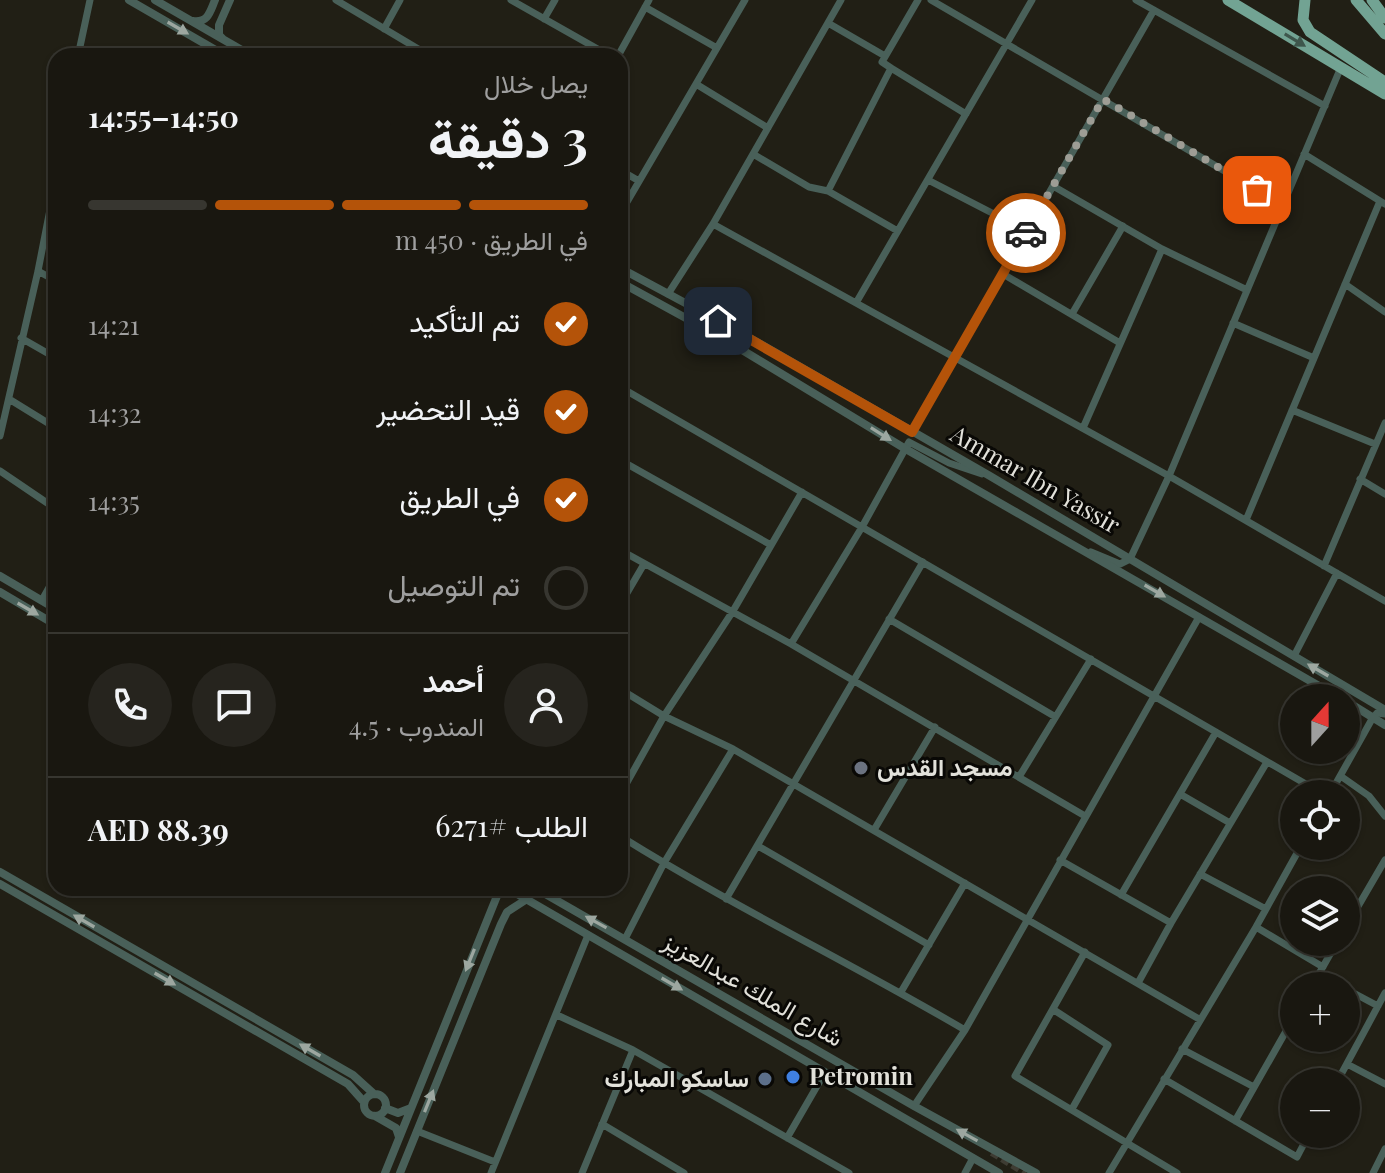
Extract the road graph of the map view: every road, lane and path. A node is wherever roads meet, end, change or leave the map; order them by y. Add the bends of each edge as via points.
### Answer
1 (90, 0) edge
2 (129, 0) edge
3 (215, 0) edge
4 (230, 0) edge
5 (336, 0) edge
6 (400, 0) edge
7 (511, 0) edge
8 (555, 0) edge
9 (745, 0) edge
10 (841, 0) edge
11 (918, 0) edge
12 (931, 0) edge
13 (1032, 0) edge
14 (1136, 0) edge
15 (1228, 0) edge
16 (1305, 0) edge
17 (1356, 0) edge
18 (1372, 0) edge
19 (155, 1) edge
20 (647, 3) edge
21 (1154, 10) junction
22 (1385, 18) edge
23 (544, 19) junction
24 (190, 20) junction
25 (828, 23) junction
26 (384, 29) junction
27 (1385, 34) edge
28 (224, 40) junction
29 (1006, 44) junction
30 (80, 48) edge
31 (212, 48) edge
32 (238, 48) edge
33 (416, 48) edge
34 (596, 48) edge
35 (622, 48) edge
36 (717, 48) junction
37 (885, 56) junction
38 (1341, 67) junction
39 (891, 68) junction
40 (1385, 82) edge
41 (696, 84) junction
42 (1385, 94) edge
43 (1103, 99) junction
44 (1325, 106) junction
45 (966, 114) junction
46 (768, 128) junction
47 (753, 154) junction
48 (1304, 154) junction
49 (628, 175) edge
50 (928, 180) junction
51 (639, 181) junction
52 (1053, 186) junction
53 (828, 191) junction
54 (628, 200) edge
55 (1382, 202) edge
56 (1283, 205) junction
57 (48, 220) edge
58 (713, 224) junction
59 (1123, 226) junction
60 (896, 230) junction
61 (1027, 231) junction
62 (1162, 249) junction
63 (38, 271) junction
64 (628, 272) edge
65 (1003, 274) junction
66 (48, 277) edge
67 (1345, 284) junction
68 (628, 286) edge
69 (1247, 290) junction
70 (668, 294) junction
71 (856, 303) junction
72 (1385, 312) edge
73 (1072, 314) junction
74 (1233, 323) junction
75 (21, 338) junction
76 (1120, 343) junction
77 (48, 353) edge
78 (955, 357) junction
79 (1314, 358) junction
80 (628, 391) edge
81 (9, 399) junction
82 (1292, 410) junction
83 (48, 423) edge
84 (1385, 423) edge
85 (1083, 428) junction
86 (912, 432) junction
87 (0, 436) edge
88 (1375, 444) junction
89 (904, 448) junction
90 (628, 465) edge
91 (0, 471) edge
92 (1169, 476) junction
93 (1360, 479) junction
94 (996, 480) junction
95 (802, 492) junction
96 (1385, 494) edge
97 (48, 504) edge
98 (1246, 520) junction
99 (862, 527) junction
100 (1070, 543) junction
101 (771, 545) junction
102 (628, 555) edge
103 (1130, 559) junction
104 (923, 562) junction
105 (644, 564) junction
106 (1324, 566) junction
107 (1337, 573) junction
108 (0, 576) edge
109 (48, 589) edge
110 (628, 591) edge
111 (0, 592) edge
112 (42, 600) junction
113 (1385, 601) edge
114 (48, 604) edge
115 (733, 611) junction
116 (1199, 617) junction
117 (889, 619) junction
118 (48, 620) edge
119 (791, 644) junction
120 (1294, 656) junction
121 (1091, 659) junction
122 (854, 680) junction
123 (1316, 684) edge
124 (628, 694) edge
125 (1155, 697) junction
126 (1360, 711) edge
127 (1385, 712) edge
128 (664, 716) junction
129 (1054, 716) junction
130 (1372, 719) junction
131 (1385, 725) edge
132 (935, 727) junction
133 (1216, 732) junction
134 (733, 749) junction
135 (1267, 762) junction
136 (628, 770) edge
137 (631, 772) junction
138 (1019, 777) junction
139 (1342, 777) junction
140 (628, 778) edge
141 (1298, 780) edge
142 (1340, 780) edge
143 (794, 784) junction
144 (1180, 794) junction
145 (1085, 816) junction
146 (1385, 816) edge
147 (1230, 823) junction
148 (874, 830) junction
149 (628, 841) edge
150 (758, 846) junction
151 (1060, 860) junction
152 (1293, 860) edge
153 (1385, 860) edge
154 (664, 863) junction
155 (0, 872) edge
156 (1200, 874) junction
157 (965, 883) junction
158 (0, 884) edge
159 (1121, 895) junction
160 (497, 896) edge
161 (522, 896) edge
162 (549, 896) edge
163 (527, 899) junction
164 (726, 899) junction
165 (1360, 903) edge
166 (493, 905) junction
167 (1266, 909) junction
168 (507, 912) junction
169 (1027, 918) junction
170 (1171, 923) junction
171 (1256, 927) junction
172 (588, 935) junction
173 (625, 939) junction
174 (929, 945) junction
175 (1085, 952) junction
176 (1329, 956) edge
177 (1321, 970) junction
178 (1324, 972) edge
179 (1138, 983) junction
180 (901, 992) junction
181 (1385, 993) edge
182 (1360, 996) edge
183 (1378, 1006) junction
184 (1054, 1010) junction
185 (557, 1015) junction
186 (1199, 1019) junction
187 (965, 1030) junction
188 (1280, 1042) edge
189 (1182, 1049) junction
190 (633, 1050) junction
191 (1347, 1064) junction
192 (1345, 1068) edge
193 (824, 1074) junction
194 (1164, 1079) junction
195 (1385, 1084) edge
196 (1254, 1087) junction
197 (374, 1094) junction
198 (364, 1102) junction
199 (914, 1106) junction
200 (385, 1108) junction
201 (411, 1108) junction
202 (1072, 1109) junction
203 (374, 1115) junction
204 (1235, 1121) junction
205 (602, 1124) junction
206 (417, 1131) junction
207 (787, 1138) junction
208 (399, 1139) junction
209 (1126, 1143) junction
210 (1280, 1147) edge
211 (1282, 1148) edge
212 (1302, 1148) edge
213 (1385, 1149) edge
214 (973, 1158) junction
215 (495, 1162) junction
216 (666, 1163) junction
217 (385, 1173) edge
218 (400, 1173) edge
219 (491, 1173) edge
220 (582, 1173) edge
221 (662, 1173) edge
222 (684, 1173) edge
223 (849, 1173) edge
224 (965, 1173) edge
225 (999, 1173) edge
226 (1036, 1173) edge
227 (1109, 1173) edge
228 (1177, 1173) edge
229 (1373, 1173) edge

1 - 30 street
2 -> 31 street
3 - 24 street via 205,20
4 - 28 street via 219,25
5 - 26 street
6 - 26 street
7 - 23 street
8 - 23 street
9 - 36 street
10 - 25 street
11 - 37 street
12 - 29 street
13 - 29 street
14 - 21 street
15 -> 38 main road
16 - 40 main road via 1303,20 1310,32
17 - 27 main road
18 - 22 main road
19 - 24 street
20 - 35 street
20 - 36 street
21 - 43 street
21 - 44 street
23 - 34 street
24 - 28 street
25 - 37 street
25 - 46 street
26 - 33 street
28 - 32 street
29 - 43 street
29 - 45 street
36 - 41 street
37 - 39 street via 882,62
38 - 42 main road
38 - 44 street
39 - 45 street
39 - 53 street
41 - 46 street
41 - 51 street
43 - 52 street
43 - 56 street
44 - 48 street
45 - 50 street
46 - 47 street
47 - 53 street via 809,187
47 - 58 street
48 - 55 street
48 - 56 street
49 - 51 street
50 - 60 street
50 - 61 street
51 - 54 street
52 - 59 street
52 - 61 street
53 - 60 street
55 - 67 street
56 - 69 street
57 - 63 street
58 - 70 street
58 - 71 street
59 - 62 street
59 - 73 street
60 - 71 street
61 - 65 street
62 - 69 street
62 - 76 street
63 - 66 street
63 - 75 street
64 - 70 street, Ammar Ibn Yassir
65 - 73 street
65 - 78 street
67 - 72 street
67 - 79 street
68 -> 89 street, Ammar Ibn Yassir
69 - 74 street
70 - 86 street, Ammar Ibn Yassir
71 - 78 street
73 - 76 street
74 - 79 street
74 - 92 street
75 - 77 street
75 - 81 street
76 - 85 street
78 - 85 street
78 - 86 street
79 - 82 street
80 - 95 street
81 - 83 street
81 - 87 street
82 - 88 street
82 - 98 street
84 - 88 street
85 - 92 street
86 - 94 street, Ammar Ibn Yassir
88 - 93 street
89 - 94 street via 909,442
89 - 99 street
89 - 100 street, Ammar Ibn Yassir
90 - 101 street
91 - 97 street
92 - 98 street
92 - 103 street
93 - 96 street
93 - 106 street
94 - 103 street, Ammar Ibn Yassir
95 - 99 street
95 - 101 street
98 - 106 street
99 - 104 street
99 - 119 street
100 - 103 street via 1120,564
100 -> 116 street, Ammar Ibn Yassir
101 - 115 street
102 - 105 street
103 - 120 street, Ammar Ibn Yassir
104 - 117 street
104 - 121 street
105 - 110 street
105 - 115 street
106 - 107 street
107 - 113 street
107 - 120 street
108 - 112 street
109 - 112 street
111 -> 118 street
112 - 114 street
115 - 119 street
115 - 128 street
116 - 123 street, Ammar Ibn Yassir
116 - 125 street
117 - 122 street
117 - 129 street
119 - 122 street
127 -> 120 street, Ammar Ibn Yassir
121 - 125 street
121 - 129 street
122 - 132 street
122 - 143 street
124 - 128 street
125 - 133 street
125 - 145 street
126 - 130 street
127 - 130 street
128 - 134 street
128 - 137 street
129 - 138 street
130 - 131 street
130 - 139 street
132 - 138 street
132 - 148 street
133 - 135 street
133 - 144 street
134 - 143 street
134 - 154 street
135 - 141 street
135 - 147 street
136 - 137 street
137 - 140 street
138 - 145 street
139 - 142 street
139 - 146 street via 1369,796
143 - 148 street
143 - 150 street
144 - 147 street
144 - 159 street
145 - 151 street
147 - 156 street
148 - 157 street
149 - 154 street
150 - 164 street
150 - 174 street
151 - 159 street
151 - 169 street
152 - 167 street
153 - 165 street
154 - 164 street
154 - 173 street
197 -> 155 street via 353,1075
156 - 167 street
156 - 170 street
157 - 169 street
157 - 174 street
158 -> 198 street via 348,1084
159 - 170 street
160 - 166 street
161 - 163 street, شارع الملك عبدالعزيز
173 -> 162 street, شارع الملك عبدالعزيز
163 - 168 street
163 - 172 street, شارع الملك عبدالعزيز
164 - 180 street
166 - 168 street
166 -> 201 street
167 - 171 street
206 -> 168 street
169 - 175 street
169 - 187 street
170 - 179 street
171 - 177 street
171 - 186 street
172 - 185 street
172 -> 193 street, شارع الملك عبدالعزيز
173 - 199 street, شارع الملك عبدالعزيز
174 - 180 street
175 - 179 street
175 - 184 street
176 - 177 street
177 - 178 street
179 - 186 street
180 - 187 street
181 - 183 street
182 - 183 street
183 - 191 street
184 - 202 street via 1108,1045
184 - 202 street via 1015,1076
185 - 190 street
185 - 215 street
186 - 189 street
187 - 199 street
188 - 196 street
189 - 194 street
189 - 196 street
190 - 205 street
190 - 207 street
191 - 192 street
191 - 195 street
193 - 207 street
193 - 214 street, شارع الملك عبدالعزيز
194 - 204 street
194 - 209 street
196 - 204 street
197 - 198 street
197 - 200 street via 383,1098
198 - 203 street via 366,1112
226 -> 199 street, شارع الملك عبدالعزيز
200 - 201 street via 398,1113
200 - 203 street
201 - 208 street
202 - 209 street
203 - 208 street via 396,1128
204 - 210 street
205 - 216 street
205 - 220 street
206 - 215 street
206 - 218 street
207 - 223 street
208 - 217 street
209 - 227 street
209 - 228 street
211 - 212 street via 1297,1157
213 - 229 street
214 - 224 street
214 - 225 street, شارع الملك عبدالعزيز
215 - 219 street
216 - 221 street
216 - 222 street

